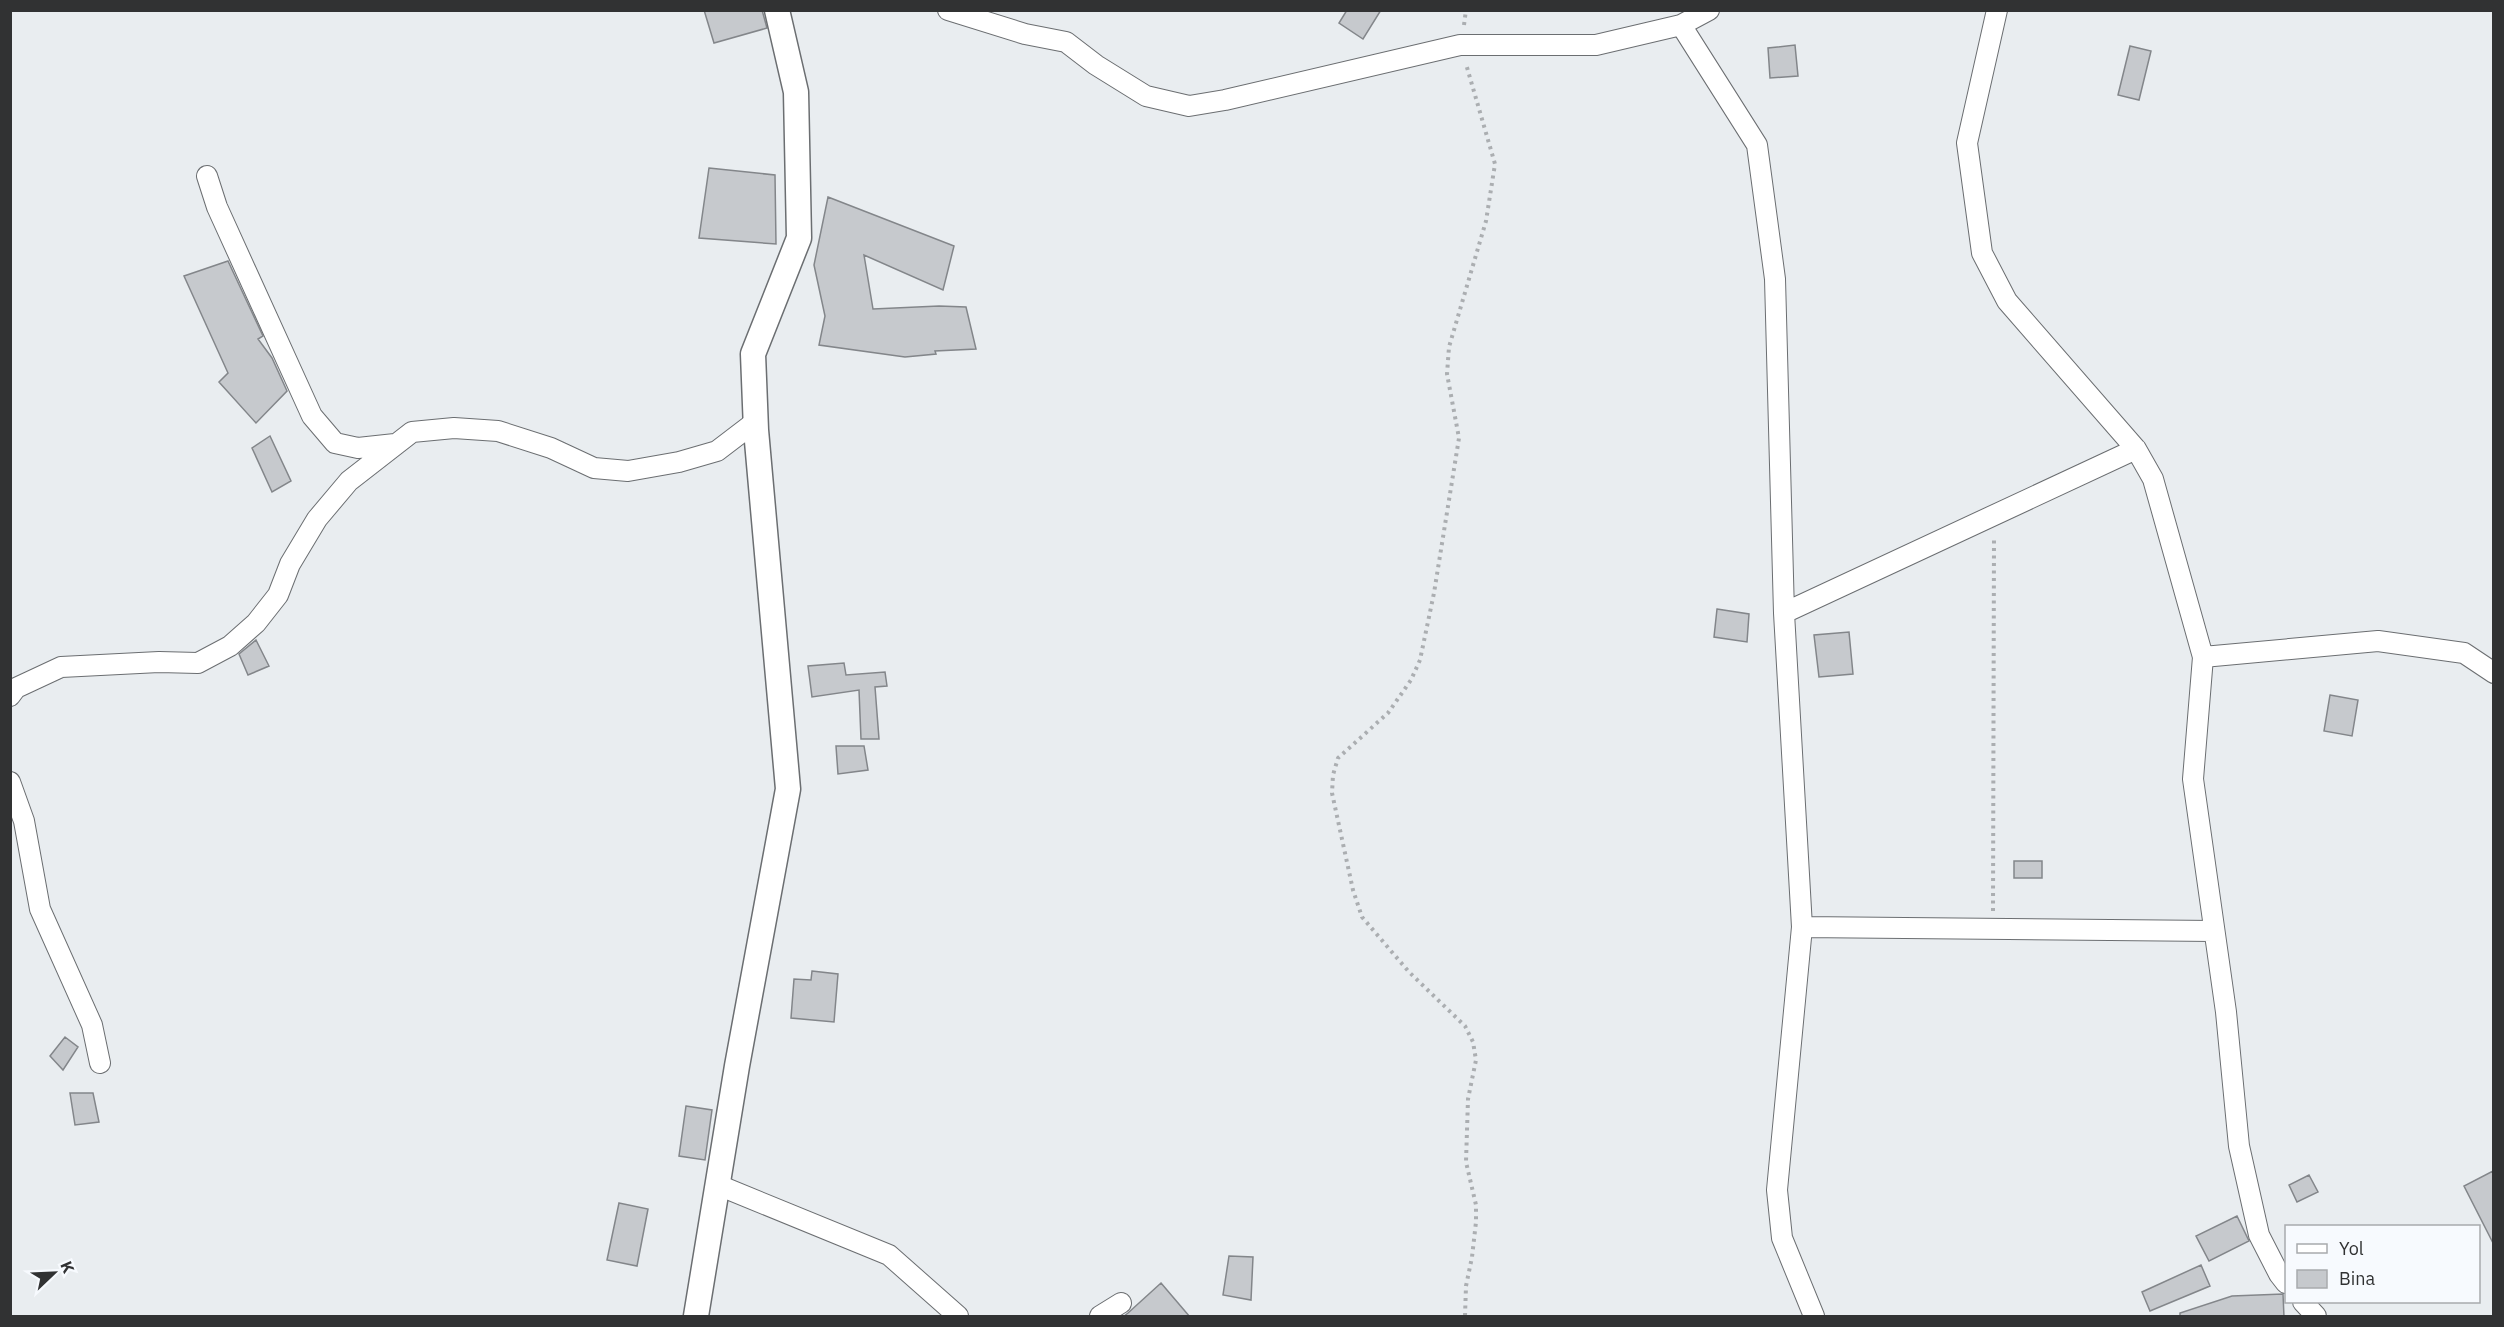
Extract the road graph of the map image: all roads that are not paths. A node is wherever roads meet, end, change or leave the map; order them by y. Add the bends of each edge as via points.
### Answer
1 (777, 10) edge
2 (948, 10) edge
3 (1709, 10) edge
4 (1996, 10) edge
5 (1681, 25) junction
6 (207, 176) dead end
7 (755, 422) junction
8 (395, 444) junction
9 (2136, 449) junction
10 (1784, 613) junction
11 (2203, 657) junction
12 (2493, 673) edge
13 (10, 696) edge
14 (10, 782) edge
15 (1803, 927) junction
16 (2214, 932) junction
17 (100, 1063) dead end
18 (718, 1185) junction
19 (2285, 1282) edge
20 (1121, 1303) dead end
21 (2304, 1303) edge
22 (696, 1317) edge
23 (958, 1317) edge
24 (1100, 1317) edge
25 (1815, 1317) edge
26 (2316, 1317) edge

1 - 7 street via 796,92 799,238 753,354
2 - 5 street via 1025,34 1066,42 1146,96 1189,106 1460,45 1596,45
3 - 5 street
4 - 9 street via 1966,143 1982,253 2007,301
5 - 10 street via 1757,145 1775,279
6 - 8 street via 217,207 312,416 335,443 358,448
7 - 8 street via 717,451 628,471 594,468 551,448 498,431 454,428 412,432
7 - 18 street via 788,789
8 - 13 street via 349,481 318,519 290,564 278,595 256,623 230,646 198,663 61,667 16,688
9 - 10 street
9 - 11 street via 2153,479
10 - 15 street
11 - 12 street via 2378,641 2464,653
11 - 16 street via 2193,779
14 - 17 street via 24,821 40,909 92,1025
15 - 16 street
15 - 25 street via 1777,1190 1782,1238
16 - 19 street via 2239,1146 2259,1235
18 - 22 street
18 - 23 street via 889,1255
20 - 24 street
21 - 26 street

